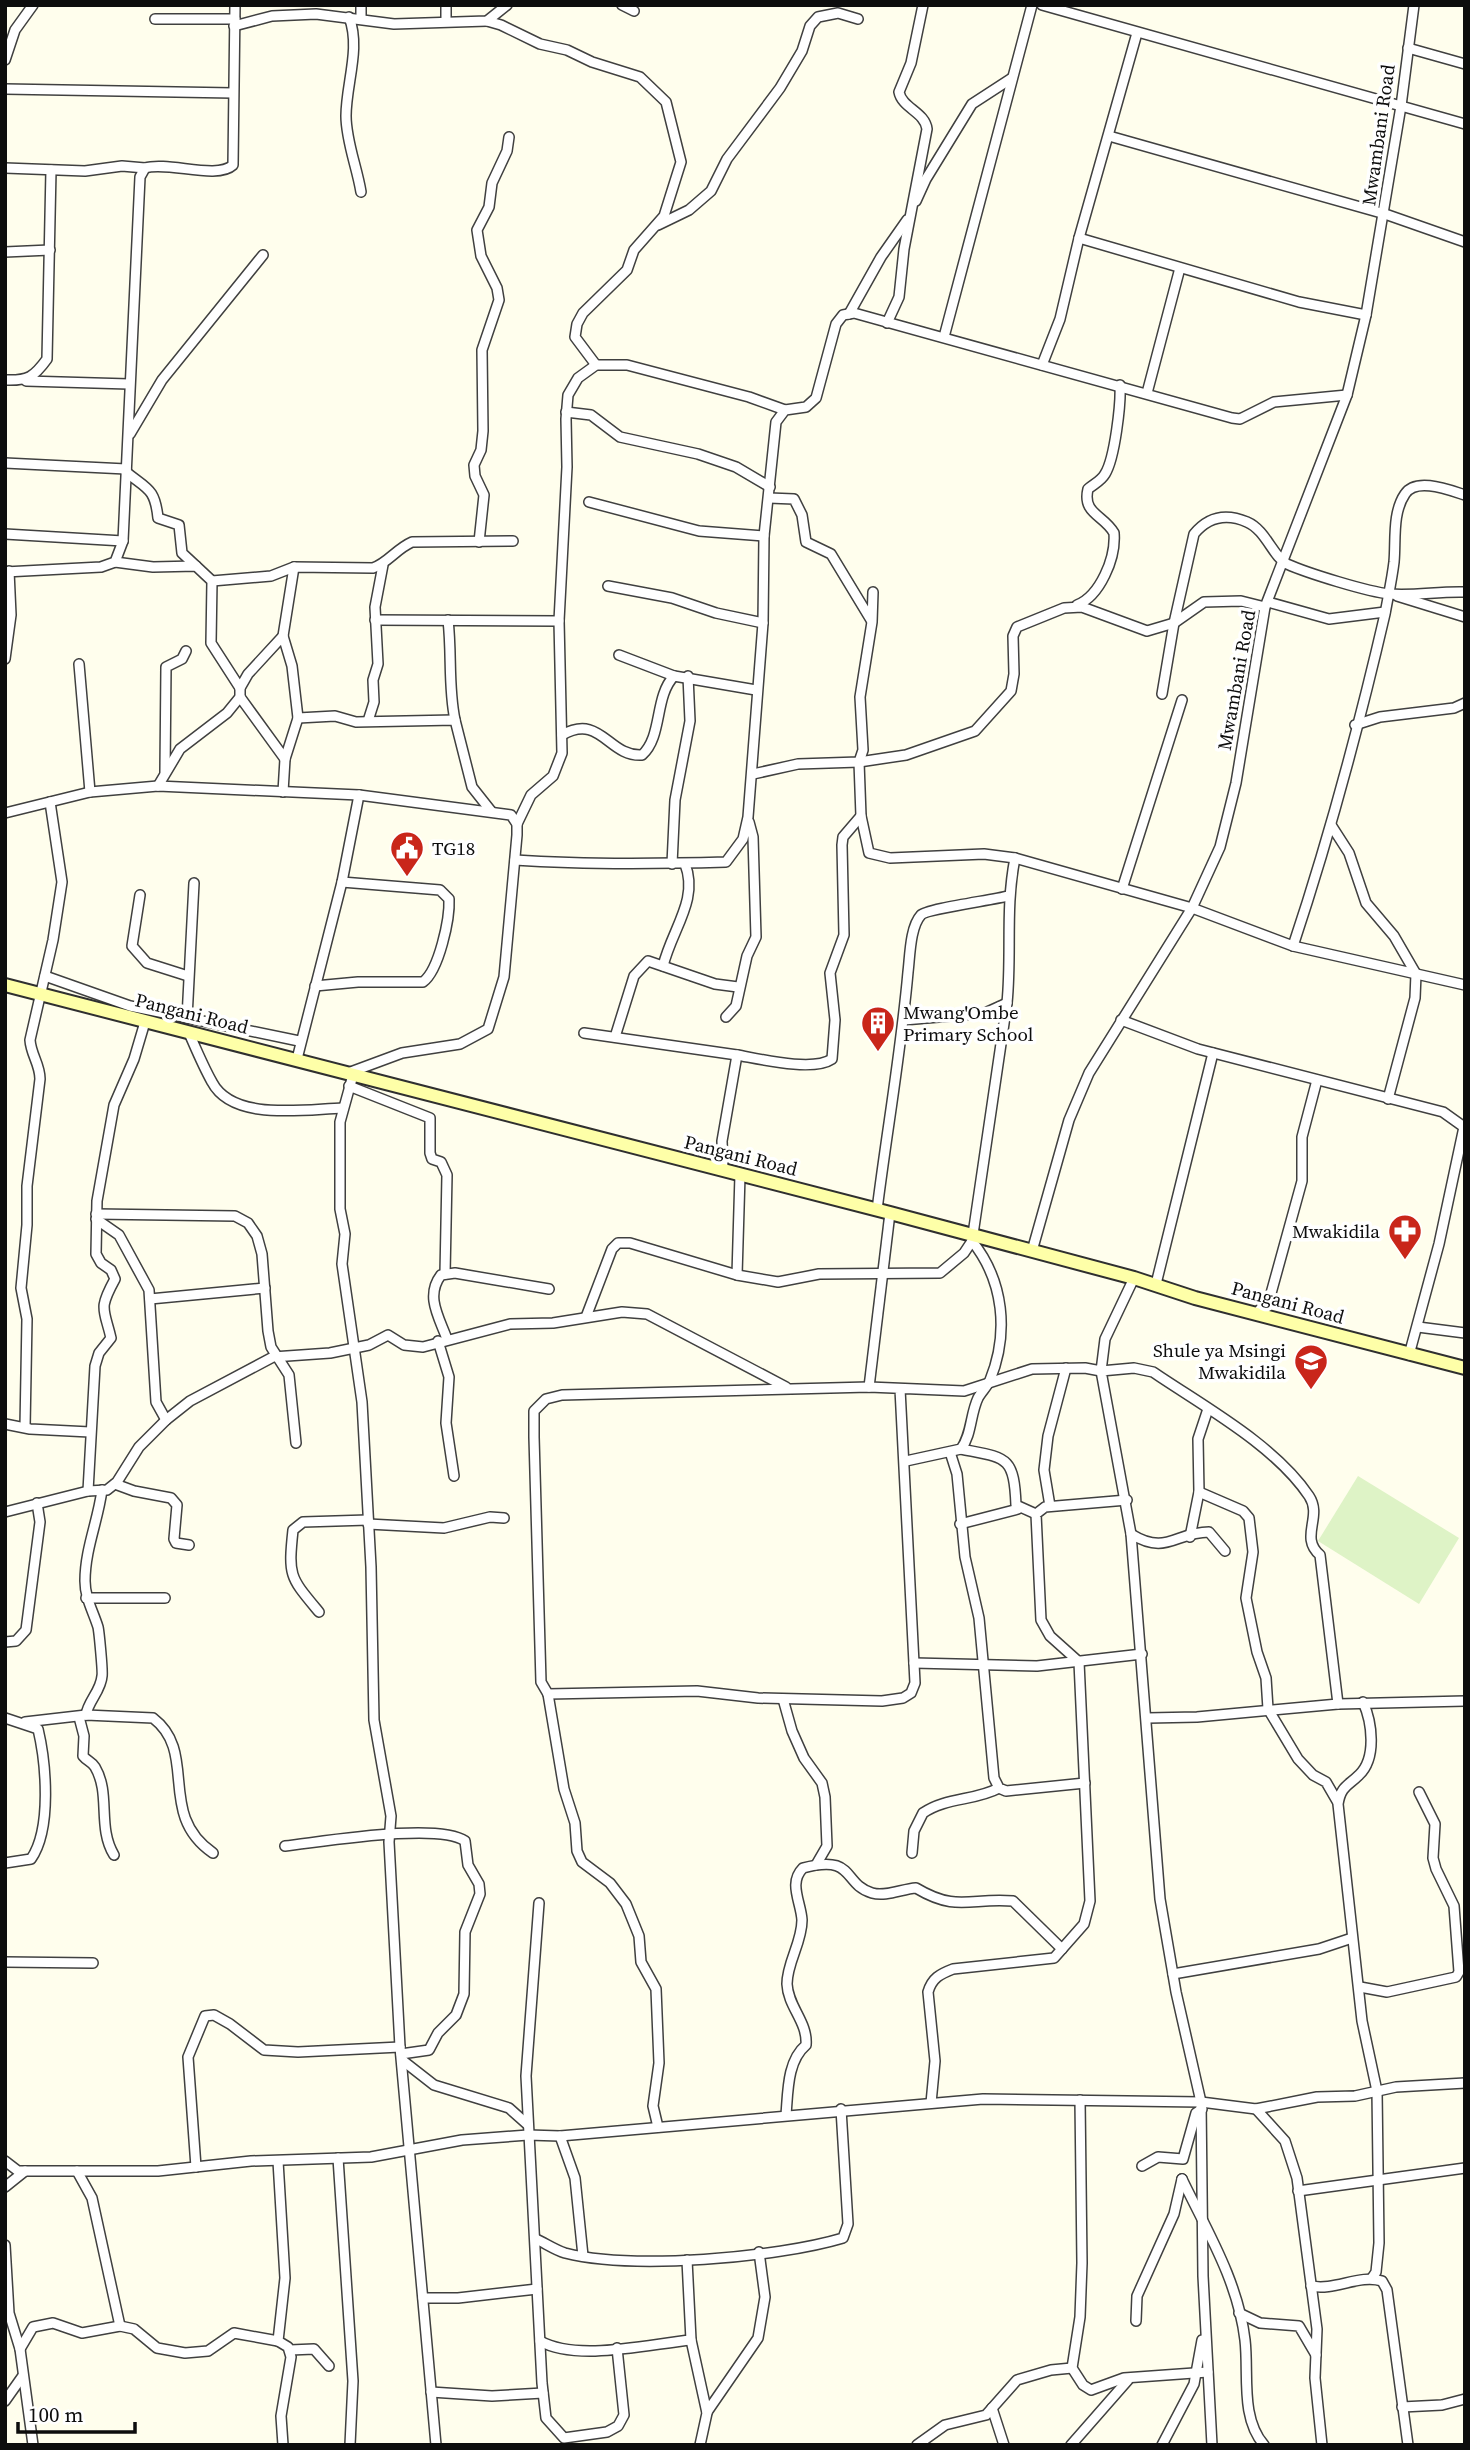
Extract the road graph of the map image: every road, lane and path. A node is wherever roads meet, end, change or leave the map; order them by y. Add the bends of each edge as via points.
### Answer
1 (33, 5) edge
2 (235, 5) edge
3 (361, 5) edge
4 (446, 5) edge
5 (507, 5) edge
6 (622, 5) edge
7 (923, 5) edge
8 (1032, 5) edge
9 (1042, 5) edge
10 (1414, 5) edge
11 (316, 10) edge
12 (634, 11) dead end
13 (349, 17) junction
14 (155, 19) dead end
15 (361, 19) junction
16 (858, 19) dead end
17 (446, 21) junction
18 (487, 21) junction
19 (235, 23) junction
20 (1137, 33) junction
21 (1408, 48) junction
22 (5, 60) edge
23 (1465, 64) edge
24 (1012, 78) junction
25 (5, 89) edge
26 (233, 93) junction
27 (1401, 106) junction
28 (1465, 124) edge
29 (1109, 136) junction
30 (509, 137) dead end
31 (5, 168) edge
32 (145, 168) junction
33 (51, 170) junction
34 (361, 192) dead end
35 (1385, 214) junction
36 (910, 216) junction
37 (656, 226) junction
38 (1079, 239) junction
39 (1465, 242) edge
40 (50, 250) junction
41 (5, 252) edge
42 (263, 255) dead end
43 (1180, 268) junction
44 (849, 314) junction
45 (1366, 315) junction
46 (887, 323) junction
47 (944, 337) junction
48 (596, 365) junction
49 (1042, 365) junction
50 (5, 380) edge
51 (26, 381) junction
52 (129, 384) junction
53 (1119, 385) junction
54 (1147, 393) junction
55 (1347, 395) junction
56 (785, 410) junction
57 (566, 412) junction
58 (127, 439) junction
59 (5, 463) edge
60 (126, 471) junction
61 (770, 487) junction
62 (1465, 495) edge
63 (769, 498) junction
64 (589, 502) dead end
65 (5, 534) edge
66 (764, 536) junction
67 (123, 541) junction
68 (513, 541) dead end
69 (479, 542) junction
70 (115, 562) junction
71 (1284, 563) junction
72 (383, 565) junction
73 (196, 566) junction
74 (293, 567) junction
75 (7, 572) edge
76 (212, 581) junction
77 (608, 586) dead end
78 (873, 592) dead end
79 (1465, 592) edge
80 (1388, 594) junction
81 (1267, 604) junction
82 (1075, 606) junction
83 (1385, 612) junction
84 (1465, 617) edge
85 (375, 620) junction
86 (448, 620) junction
87 (559, 621) junction
88 (872, 622) junction
89 (763, 623) junction
90 (1174, 623) junction
91 (283, 636) junction
92 (186, 651) dead end
93 (619, 655) dead end
94 (5, 659) edge
95 (79, 664) dead end
96 (674, 676) junction
97 (688, 676) junction
98 (757, 690) junction
99 (240, 693) junction
100 (1162, 694) dead end
101 (1182, 700) dead end
102 (1465, 704) edge
103 (298, 718) junction
104 (455, 720) junction
105 (368, 721) junction
106 (1355, 726) junction
107 (562, 734) junction
108 (285, 759) junction
109 (859, 762) junction
110 (753, 774) junction
111 (165, 777) junction
112 (158, 786) junction
113 (90, 792) junction
114 (283, 792) junction
115 (359, 795) junction
116 (50, 802) junction
117 (491, 811) junction
118 (5, 813) edge
119 (861, 816) junction
120 (748, 817) junction
121 (517, 824) junction
122 (1331, 825) junction
123 (1015, 858) junction
124 (515, 860) junction
125 (672, 864) junction
126 (685, 864) junction
127 (342, 882) junction
128 (194, 883) dead end
129 (1122, 889) junction
130 (140, 895) dead end
131 (1008, 896) junction
132 (1192, 908) junction
133 (1293, 946) junction
134 (663, 965) junction
135 (1416, 974) junction
136 (45, 976) junction
137 (188, 976) junction
138 (5, 985) edge
139 (1465, 985) edge
140 (315, 986) junction
141 (738, 987) junction
142 (40, 995) junction
143 (1007, 1003) junction
144 (985, 1013) junction
145 (726, 1017) dead end
146 (187, 1018) junction
147 (904, 1020) junction
148 (1121, 1020) junction
149 (145, 1022) junction
150 (189, 1033) junction
151 (584, 1033) dead end
152 (1001, 1034) junction
153 (615, 1037) junction
154 (299, 1041) junction
155 (1213, 1053) junction
156 (737, 1055) junction
157 (297, 1059) junction
158 (349, 1078) junction
159 (1317, 1080) junction
160 (1388, 1099) junction
161 (343, 1108) junction
162 (1464, 1125) edge
163 (723, 1170) junction
164 (740, 1175) junction
165 (883, 1211) junction
166 (96, 1217) junction
167 (973, 1239) junction
168 (1032, 1251) junction
169 (445, 1274) junction
170 (737, 1275) junction
171 (880, 1276) junction
172 (1134, 1278) junction
173 (1156, 1284) junction
174 (265, 1288) junction
175 (549, 1289) dead end
176 (150, 1299) junction
177 (1258, 1313) junction
178 (586, 1317) junction
179 (1418, 1326) junction
180 (1465, 1333) edge
181 (443, 1340) junction
182 (355, 1348) junction
183 (1409, 1355) junction
184 (279, 1357) junction
185 (1066, 1368) junction
186 (1465, 1368) edge
187 (1101, 1371) junction
188 (989, 1383) junction
189 (869, 1387) junction
190 (794, 1389) junction
191 (900, 1389) junction
192 (1208, 1409) junction
193 (166, 1420) junction
194 (5, 1424) edge
195 (25, 1427) junction
196 (90, 1432) junction
197 (296, 1443) dead end
198 (961, 1449) junction
199 (950, 1452) junction
200 (906, 1461) junction
201 (454, 1476) dead end
202 (115, 1484) junction
203 (102, 1490) junction
204 (88, 1491) junction
205 (1199, 1492) junction
206 (1127, 1500) junction
207 (37, 1503) junction
208 (1050, 1506) junction
209 (1018, 1509) junction
210 (5, 1512) edge
211 (1035, 1514) junction
212 (504, 1518) dead end
213 (368, 1522) junction
214 (960, 1524) junction
215 (1131, 1534) junction
216 (1190, 1537) junction
217 (189, 1545) dead end
218 (1225, 1551) dead end
219 (86, 1598) junction
220 (165, 1598) dead end
221 (319, 1612) dead end
222 (5, 1642) edge
223 (1142, 1654) junction
224 (1079, 1662) junction
225 (914, 1663) junction
226 (984, 1665) junction
227 (548, 1694) junction
228 (783, 1699) junction
229 (1465, 1701) edge
230 (1363, 1702) junction
231 (1338, 1703) junction
232 (1268, 1709) junction
233 (82, 1716) junction
234 (5, 1718) edge
235 (1148, 1718) junction
236 (25, 1722) junction
237 (1085, 1783) junction
238 (999, 1788) junction
239 (1419, 1792) dead end
240 (1338, 1804) junction
241 (389, 1835) junction
242 (285, 1846) dead end
243 (213, 1853) dead end
244 (912, 1853) dead end
245 (114, 1855) dead end
246 (5, 1863) edge
247 (816, 1865) junction
248 (539, 1903) dead end
249 (1465, 1905) edge
250 (1454, 1906) junction
251 (1352, 1938) junction
252 (1062, 1949) junction
253 (5, 1962) edge
254 (93, 1963) dead end
255 (1173, 1974) junction
256 (1360, 1987) junction
257 (401, 2054) junction
258 (1465, 2082) edge
259 (1377, 2091) junction
260 (1080, 2100) junction
261 (931, 2103) junction
262 (1201, 2106) junction
263 (841, 2109) junction
264 (1256, 2109) junction
265 (786, 2115) junction
266 (657, 2127) junction
267 (528, 2130) junction
268 (560, 2136) junction
269 (410, 2152) junction
270 (338, 2158) junction
271 (5, 2161) edge
272 (278, 2161) junction
273 (1142, 2166) dead end
274 (196, 2167) junction
275 (1465, 2168) edge
276 (24, 2171) junction
277 (77, 2171) junction
278 (1379, 2180) junction
279 (5, 2187) edge
280 (1298, 2191) junction
281 (1203, 2219) junction
282 (536, 2239) junction
283 (5, 2245) edge
284 (759, 2252) junction
285 (583, 2256) junction
286 (687, 2260) junction
287 (1372, 2278) junction
288 (1311, 2286) junction
289 (537, 2289) junction
290 (423, 2298) junction
291 (1239, 2313) junction
292 (1136, 2321) dead end
293 (1205, 2322) junction
294 (120, 2326) junction
295 (691, 2340) junction
296 (278, 2341) junction
297 (540, 2341) junction
298 (617, 2348) junction
299 (20, 2350) junction
300 (290, 2350) junction
301 (1316, 2355) junction
302 (329, 2366) dead end
303 (1072, 2368) junction
304 (1196, 2372) junction
305 (1208, 2372) junction
306 (22, 2377) junction
307 (1128, 2379) junction
308 (431, 2392) junction
309 (543, 2393) junction
310 (1465, 2399) edge
311 (5, 2401) edge
312 (1402, 2407) junction
313 (992, 2408) junction
314 (707, 2413) junction
315 (33, 2445) edge
316 (283, 2445) edge
317 (349, 2445) edge
318 (436, 2445) edge
319 (700, 2445) edge
320 (918, 2445) edge
321 (1004, 2445) edge
322 (1071, 2445) edge
323 (1162, 2445) edge
324 (1212, 2445) edge
325 (1264, 2445) edge
326 (1322, 2445) edge
327 (1408, 2445) edge

1 - 22 street via 15,30
2 - 19 street
3 - 15 street
4 - 17 street
5 - 18 street
6 - 12 street
7 - 36 street via 911,63 899,92 903,102 927,124
8 - 24 street
9 - 20 street
10 - 21 street, Mwambani Road
11 - 13 street
11 - 19 street
13 - 15 street
13 - 34 street via 354,29 346,117
14 - 19 street
15 - 17 street
16 - 37 street via 838,13 818,17 780,88 727,159 711,191 689,210
17 - 18 street
18 - 37 street via 640,77 666,102 681,162 664,216
19 - 26 street
20 - 27 street
20 - 29 street
21 - 23 street
21 - 27 street, Mwambani Road
24 - 36 street via 972,104
24 - 47 street
25 - 26 street
26 - 32 street via 233,165 228,170
27 - 28 street
27 - 35 street, Mwambani Road
29 - 35 street
29 - 38 street
30 - 69 street via 492,183 489,207 477,230 481,256 498,288 499,300 482,350 483,431 474,465 484,495
31 - 33 street
32 - 33 street
32 - 52 street via 140,177
33 - 40 street
35 - 39 street
35 - 45 street, Mwambani Road
36 - 44 street
36 - 46 street via 899,297
37 - 48 street via 634,250 627,270 577,324 575,337
38 - 43 street
38 - 49 street via 1060,320
40 - 41 street
40 - 51 street via 47,359
42 - 58 street via 162,380
43 - 45 street via 1299,302
43 - 54 street
44 - 46 street
44 - 56 street via 836,324 817,398 806,407
45 - 55 street, Mwambani Road
46 - 47 street
47 - 49 street
48 - 56 street via 627,365
48 - 57 street via 578,377 568,395
49 - 53 street
50 - 51 street
51 - 52 street
52 - 58 street
53 - 54 street
53 - 82 street via 1121,408 1108,470 1088,489 1086,498 1091,511 1114,533 1112,557 1091,597
54 - 55 street via 1240,419 1274,402
55 - 71 street, Mwambani Road
56 - 61 street via 776,422
57 - 61 street via 591,415 620,437 736,467
57 - 87 street
58 - 60 street
59 - 60 street
60 - 67 street
60 - 73 street via 153,493 158,519 179,525 182,553
61 - 63 street
62 - 80 street via 1422,486 1405,494 1395,527
63 - 66 street
63 - 88 street via 794,499 799,504 806,542 831,554
64 - 66 street via 699,531
65 - 67 street
66 - 89 street
67 - 70 street
68 - 69 street
69 - 72 street via 412,542
70 - 73 street
70 - 75 street via 88,569
71 - 80 street
71 - 81 street, Mwambani Road
71 - 90 street via 1268,538 1247,522 1219,516 1203,524 1194,534
72 - 74 street via 358,570
72 - 85 street
73 - 76 street
74 - 76 street via 271,576
74 - 91 street
75 - 94 street via 11,615
76 - 99 street via 211,643
77 - 89 street
78 - 88 street
79 - 80 street
80 - 83 street
80 - 84 street
81 - 83 street via 1329,618
81 - 90 street via 1204,602
81 - 132 street, Mwambani Road via 1236,783 1223,834
82 - 90 street via 1142,630
82 - 109 street via 1017,627 1010,691 975,731 906,755
83 - 106 street
85 - 86 street
85 - 105 street via 378,664
86 - 87 street
86 - 104 street
87 - 107 street
88 - 109 street via 860,697 863,751
89 - 98 street
90 - 100 street
91 - 99 street via 248,674
91 - 103 street
92 - 111 street via 182,659 166,667 164,675 168,706
93 - 96 street
95 - 113 street
96 - 97 street
96 - 107 street via 642,755 623,751 593,730
97 - 98 street
97 - 125 street via 690,721 675,800
98 - 110 street
99 - 108 street
99 - 111 street via 227,712 180,749
101 - 129 street
102 - 106 street via 1380,717
103 - 105 street via 335,716
103 - 108 street
104 - 105 street
104 - 117 street via 472,787
106 - 122 street
107 - 121 street via 556,769 531,795
108 - 114 street
109 - 110 street via 798,764
109 - 119 street
110 - 120 street
111 - 112 street
112 - 113 street
112 - 114 street
113 - 116 street
114 - 115 street
115 - 117 street
115 - 127 street
116 - 118 street
116 - 136 street via 62,882
117 - 121 street via 511,815
119 - 123 street via 870,853 877,857 984,854
119 - 156 street via 843,837 842,845 844,934 830,973 835,1020 832,1059 796,1064
120 - 126 street via 743,839 726,862
120 - 141 street via 753,837 756,937
121 - 124 street
122 - 133 street
122 - 135 street via 1349,853 1366,903 1394,936
123 - 129 street
123 - 131 street
124 - 125 street
124 - 158 street via 504,977 488,1029 460,1044 402,1053
125 - 126 street
126 - 134 street via 692,888
127 - 140 street
127 - 140 street via 440,890 449,900 447,926 434,967 423,982
128 - 137 street
129 - 132 street
130 - 137 street via 132,946 147,963
131 - 143 street
131 - 147 street via 928,909 919,916 911,946
132 - 133 street
132 - 148 street, Mwambani Road
133 - 135 street
134 - 141 street via 715,984
134 - 153 street via 648,961 634,976
135 - 139 street
135 - 160 street via 1415,999
136 - 142 street
136 - 146 street via 130,1006
137 - 146 street
138 - 142 main road, Pangani Road
140 - 154 street
141 - 145 street via 736,1006
142 - 149 main road, Pangani Road
142 - 195 street via 30,1040 40,1079 21,1288 27,1319
143 - 144 street
143 - 152 street
144 - 147 street
144 - 152 street via 998,1021
146 - 154 street
147 - 165 street
148 - 155 street
148 - 168 street, Mwambani Road via 1089,1073 1069,1120
149 - 150 main road, Pangani Road
149 - 166 street via 114,1105
150 - 157 main road, Pangani Road
150 - 161 street via 212,1084 225,1097 274,1111
151 - 153 street
152 - 167 street
153 - 156 street
154 - 157 street
155 - 159 street
155 - 173 street
156 - 163 street via 722,1141
157 - 158 main road, Pangani Road
158 - 161 street
158 - 163 main road, Pangani Road
158 - 169 street via 430,1118 430,1153 432,1159 441,1161 447,1175
159 - 160 street
159 - 177 street via 1302,1137 1302,1181 1270,1297
160 - 162 street via 1443,1112
161 - 182 street via 342,1264
162 - 179 street
163 - 164 main road, Pangani Road
164 - 165 main road, Pangani Road
164 - 170 street
165 - 167 main road, Pangani Road
165 - 171 street
166 - 174 street via 235,1216 248,1223 257,1236
166 - 176 street via 119,1235
166 - 196 street via 96,1254 115,1279 103,1310 111,1338 95,1366
167 - 168 main road, Pangani Road
167 - 171 street via 940,1273
167 - 188 street via 998,1289 998,1353
168 - 172 main road, Pangani Road
169 - 175 street
169 - 181 street via 436,1282 434,1306
170 - 171 street via 778,1282 819,1274
170 - 178 street via 618,1243
171 - 189 street
172 - 173 main road, Pangani Road
172 - 187 street via 1105,1339
173 - 177 main road, Pangani Road
174 - 176 street
174 - 184 street via 271,1347
176 - 193 street via 156,1402
177 - 183 main road, Pangani Road
178 - 181 street via 510,1324
178 - 190 street via 647,1314 777,1385
179 - 180 street
179 - 183 street
181 - 182 street via 412,1347 388,1335
181 - 201 street via 449,1377 446,1423
182 - 184 street
182 - 213 street
183 - 186 main road, Pangani Road
184 - 193 street via 190,1401
184 - 197 street via 289,1375
185 - 187 street
185 - 188 street via 1032,1369
185 - 208 street via 1044,1470
187 - 192 street via 1153,1371
187 - 206 street
188 - 191 street via 964,1391
188 - 198 street via 978,1399
189 - 190 street
189 - 191 street
190 - 227 street via 562,1395 545,1399 534,1411 539,1654 541,1682
191 - 200 street
192 - 205 street via 1198,1438
192 - 231 street via 1275,1458 1314,1505 1309,1538 1311,1548 1320,1555
193 - 202 street via 139,1447
194 - 195 street
195 - 196 street
196 - 204 street
198 - 199 street
198 - 209 street via 1004,1459 1010,1466
199 - 200 street
199 - 214 street via 957,1474
200 - 225 street
202 - 203 street
202 - 217 street via 171,1498 177,1505 174,1539
203 - 204 street
203 - 219 street via 85,1568
204 - 207 street
205 - 216 street
205 - 232 street via 1234,1506 1249,1518 1253,1552 1246,1598 1266,1678
206 - 208 street
206 - 215 street
207 - 210 street
207 - 222 street via 40,1522 26,1630 16,1641
208 - 211 street
209 - 211 street
209 - 214 street
211 - 224 street via 1041,1620 1050,1636
212 - 213 street via 444,1528
213 - 221 street via 303,1522 293,1530 294,1584
213 - 241 street via 374,1720 391,1816
214 - 226 street
215 - 216 street via 1157,1545
215 - 223 street
216 - 218 street via 1209,1532
219 - 220 street
219 - 233 street via 99,1631 102,1676
223 - 224 street
223 - 235 street
224 - 226 street
224 - 237 street
225 - 226 street
225 - 228 street via 915,1683 903,1698
226 - 238 street via 994,1778
227 - 228 street via 696,1691
227 - 266 street via 577,1851 582,1862 610,1882 626,1904 639,1936 642,1962 656,1989 659,2063 653,2106
228 - 247 street via 792,1731 822,1783 825,1797 827,1846
229 - 230 street
230 - 231 street
230 - 240 street via 1370,1718 1370,1754 1365,1768 1340,1791
231 - 232 street
232 - 235 street
232 - 240 street via 1298,1759 1326,1782
233 - 236 street
233 - 243 street via 153,1718 163,1726 171,1735 181,1809 191,1834
233 - 245 street via 83,1756 96,1767 106,1841
234 - 236 street
235 - 255 street via 1160,1899
236 - 246 street via 38,1728 43,1748 43,1815 31,1859
237 - 238 street
237 - 252 street via 1090,1901 1084,1924
238 - 244 street via 923,1812 914,1831
239 - 250 street via 1435,1824 1436,1869
240 - 251 street
241 - 242 street
241 - 257 street
241 - 257 street via 455,1834 465,1841 468,1865 480,1894 465,1931 464,1994 456,2015 429,2050
247 - 252 street via 840,1866 870,1893 916,1888 950,1904 1013,1901
247 - 265 street via 803,1868 795,1883 801,1933 787,1985 807,2036 788,2081
248 - 267 street via 527,2046
249 - 250 street
250 - 256 street via 1460,1958 1456,1977 1387,1992
251 - 255 street via 1319,1949
251 - 256 street
252 - 261 street via 1043,1961 953,1969 930,1984 935,2061
253 - 254 street
255 - 262 street
256 - 259 street via 1362,2021
257 - 267 street via 433,2085 509,2108
257 - 269 street
257 - 274 street via 264,2050 230,2024 214,2015 205,2016 188,2057
258 - 259 street
259 - 264 street
259 - 278 street
260 - 261 street
260 - 262 street
260 - 303 street via 1082,2263
261 - 263 street
262 - 264 street
262 - 273 street via 1183,2158 1158,2157
262 - 281 street
263 - 265 street
263 - 284 street via 848,2224 843,2238
264 - 280 street via 1285,2141
265 - 266 street
266 - 268 street
267 - 268 street
267 - 269 street via 429,2144
267 - 282 street
268 - 285 street via 575,2178
269 - 270 street
269 - 290 street
270 - 272 street
270 - 317 street via 353,2381
271 - 276 street
272 - 274 street
272 - 296 street via 285,2278
274 - 277 street
275 - 278 street
276 - 277 street
276 - 279 street
277 - 294 street via 92,2199
278 - 280 street
278 - 287 street via 1379,2243
280 - 288 street
281 - 291 street
281 - 292 street via 1182,2179 1174,2214 1137,2296
281 - 293 street
282 - 285 street
282 - 289 street
283 - 299 street via 9,2313
284 - 286 street
284 - 314 street via 765,2297 758,2338
285 - 286 street
286 - 295 street
287 - 288 street via 1324,2288
287 - 312 street via 1382,2281 1387,2290
288 - 301 street
289 - 290 street
289 - 297 street
290 - 308 street
291 - 301 street via 1260,2323 1299,2326
291 - 325 street via 1251,2424
293 - 304 street
293 - 305 street
294 - 296 street via 134,2329 157,2348 185,2353 208,2351 234,2333
294 - 299 street via 82,2333 53,2323 41,2325 33,2327
295 - 298 street
295 - 314 street
296 - 300 street
297 - 298 street via 572,2350
297 - 309 street
298 - 309 street via 624,2416 618,2426 564,2438 546,2418
299 - 306 street
300 - 302 street via 314,2349
300 - 316 street via 281,2416
301 - 326 street
303 - 307 street via 1091,2390
303 - 313 street via 1017,2381
304 - 305 street
304 - 307 street
304 - 323 street
305 - 324 street
306 - 311 street
306 - 315 street
307 - 322 street
308 - 309 street
308 - 318 street
310 - 312 street
312 - 327 street
313 - 320 street via 986,2415 945,2425
313 - 321 street
314 - 319 street

